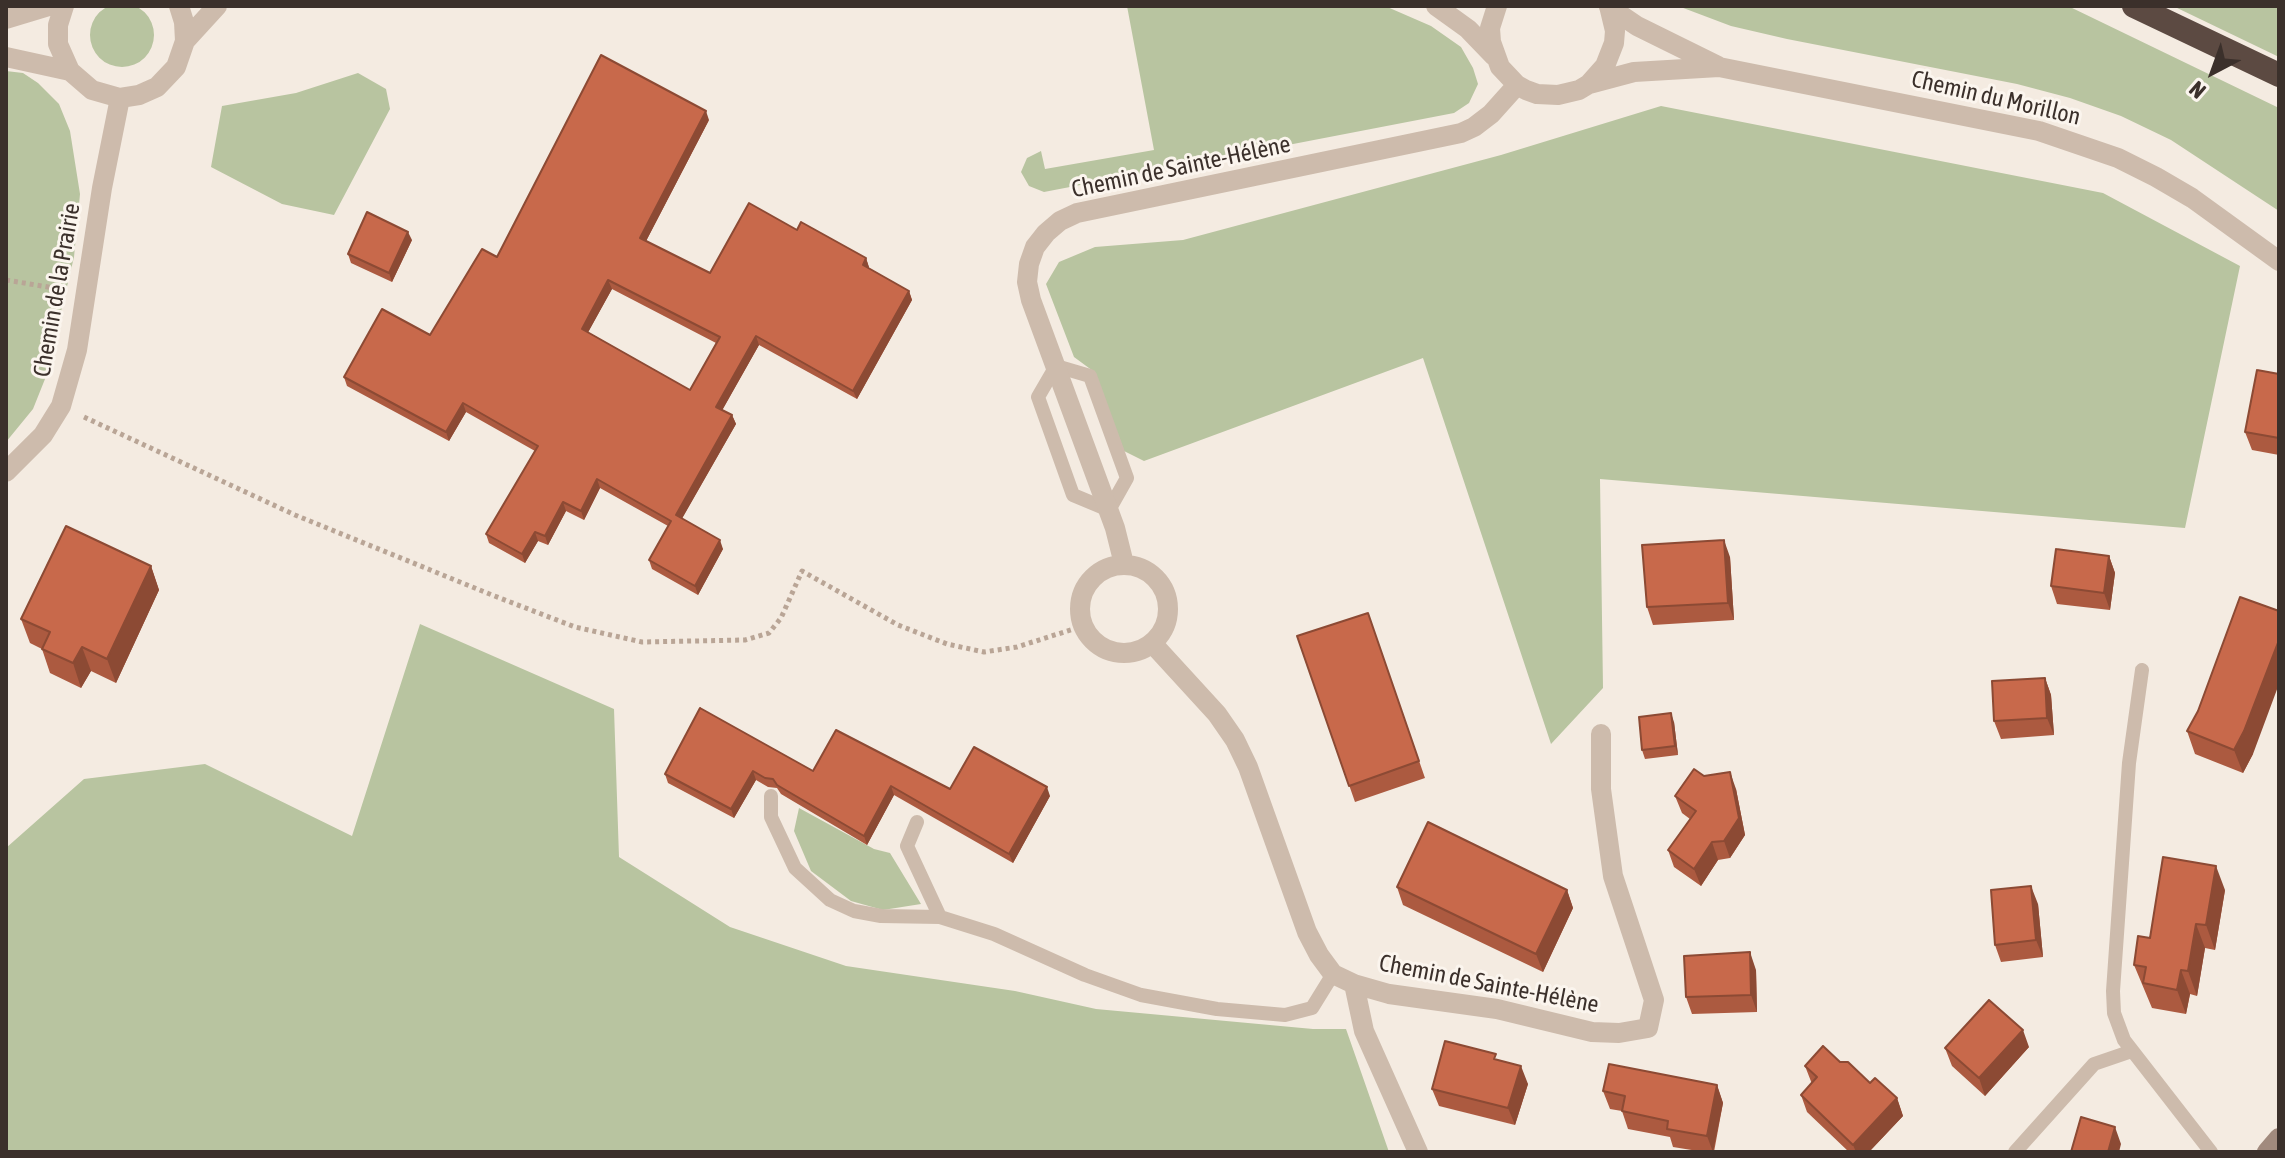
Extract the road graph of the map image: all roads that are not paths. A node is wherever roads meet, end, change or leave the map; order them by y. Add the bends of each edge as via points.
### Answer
1 (49, 6) edge
2 (64, 6) edge
3 (179, 6) edge
4 (217, 6) edge
5 (1436, 6) edge
6 (1497, 6) edge
7 (1609, 6) edge
8 (2134, 6) edge
9 (6, 19) edge
10 (185, 41) junction
11 (1494, 56) junction
12 (6, 57) edge
13 (1719, 67) junction
14 (70, 71) junction
15 (2279, 75) edge
16 (1589, 84) junction
17 (1517, 85) junction
18 (120, 98) junction
19 (2279, 261) edge
20 (1056, 366) junction
21 (6, 472) edge
22 (1109, 510) junction
23 (1124, 564) junction
24 (1152, 643) junction
25 (2142, 670) dead end
26 (1601, 734) dead end
27 (771, 796) dead end
28 (917, 822) dead end
29 (940, 917) junction
30 (1333, 974) junction
31 (1354, 984) junction
32 (2132, 1051) junction
33 (2279, 1138) edge
34 (1418, 1152) edge
35 (2015, 1152) edge
36 (2211, 1152) edge
37 (2267, 1152) edge

1 - 9 street
2 - 14 street via 58,44
3 - 10 street
4 - 10 street
5 - 11 street
6 - 11 street via 1490,28
7 - 13 street, Chemin du Morillon
7 - 16 street via 1614,43 1605,66
8 - 15 highway
10 - 18 street via 181,59 164,82
11 - 17 street
12 - 14 street
13 - 16 street, Chemin du Morillon via 1634,72
13 - 19 street, Chemin du Morillon via 1998,121 2079,143 2192,198
14 - 18 street via 92,90
16 - 17 street, Chemin du Morillon via 1558,95 1537,94
17 - 20 street, Chemin de Sainte-Hélène via 1474,127 1446,138 1087,211 1060,221 1035,247 1027,282
18 - 21 street, Chemin de la Prairie via 77,350 61,406 43,435
20 - 22 street, Chemin de Sainte-Hélène
20 - 22 lane via 1038,397 1073,495
20 - 22 lane via 1090,376 1127,478
22 - 23 street, Chemin de Sainte-Hélène
23 - 24 street via 1156,578 1166,594 1164,629
23 - 24 street via 1098,572 1089,582 1082,594 1083,626 1106,649 1122,653
24 - 30 street via 1235,740 1307,932
25 - 32 lane via 2129,763 2113,991 2118,1026
26 - 31 street, Chemin de Sainte-Hélène via 1601,789 1613,876 1654,1000 1648,1028 1592,1032
27 - 29 lane via 771,817 795,868 830,900 881,916
28 - 29 lane via 907,846
29 - 30 lane via 1141,995 1217,1009 1285,1015 1312,1008
30 - 31 street, Chemin de Sainte-Hélène
31 - 34 street, Chemin de Sainte-Hélène via 1364,1031
32 - 35 lane via 2094,1064
32 - 36 lane
33 - 37 main road

